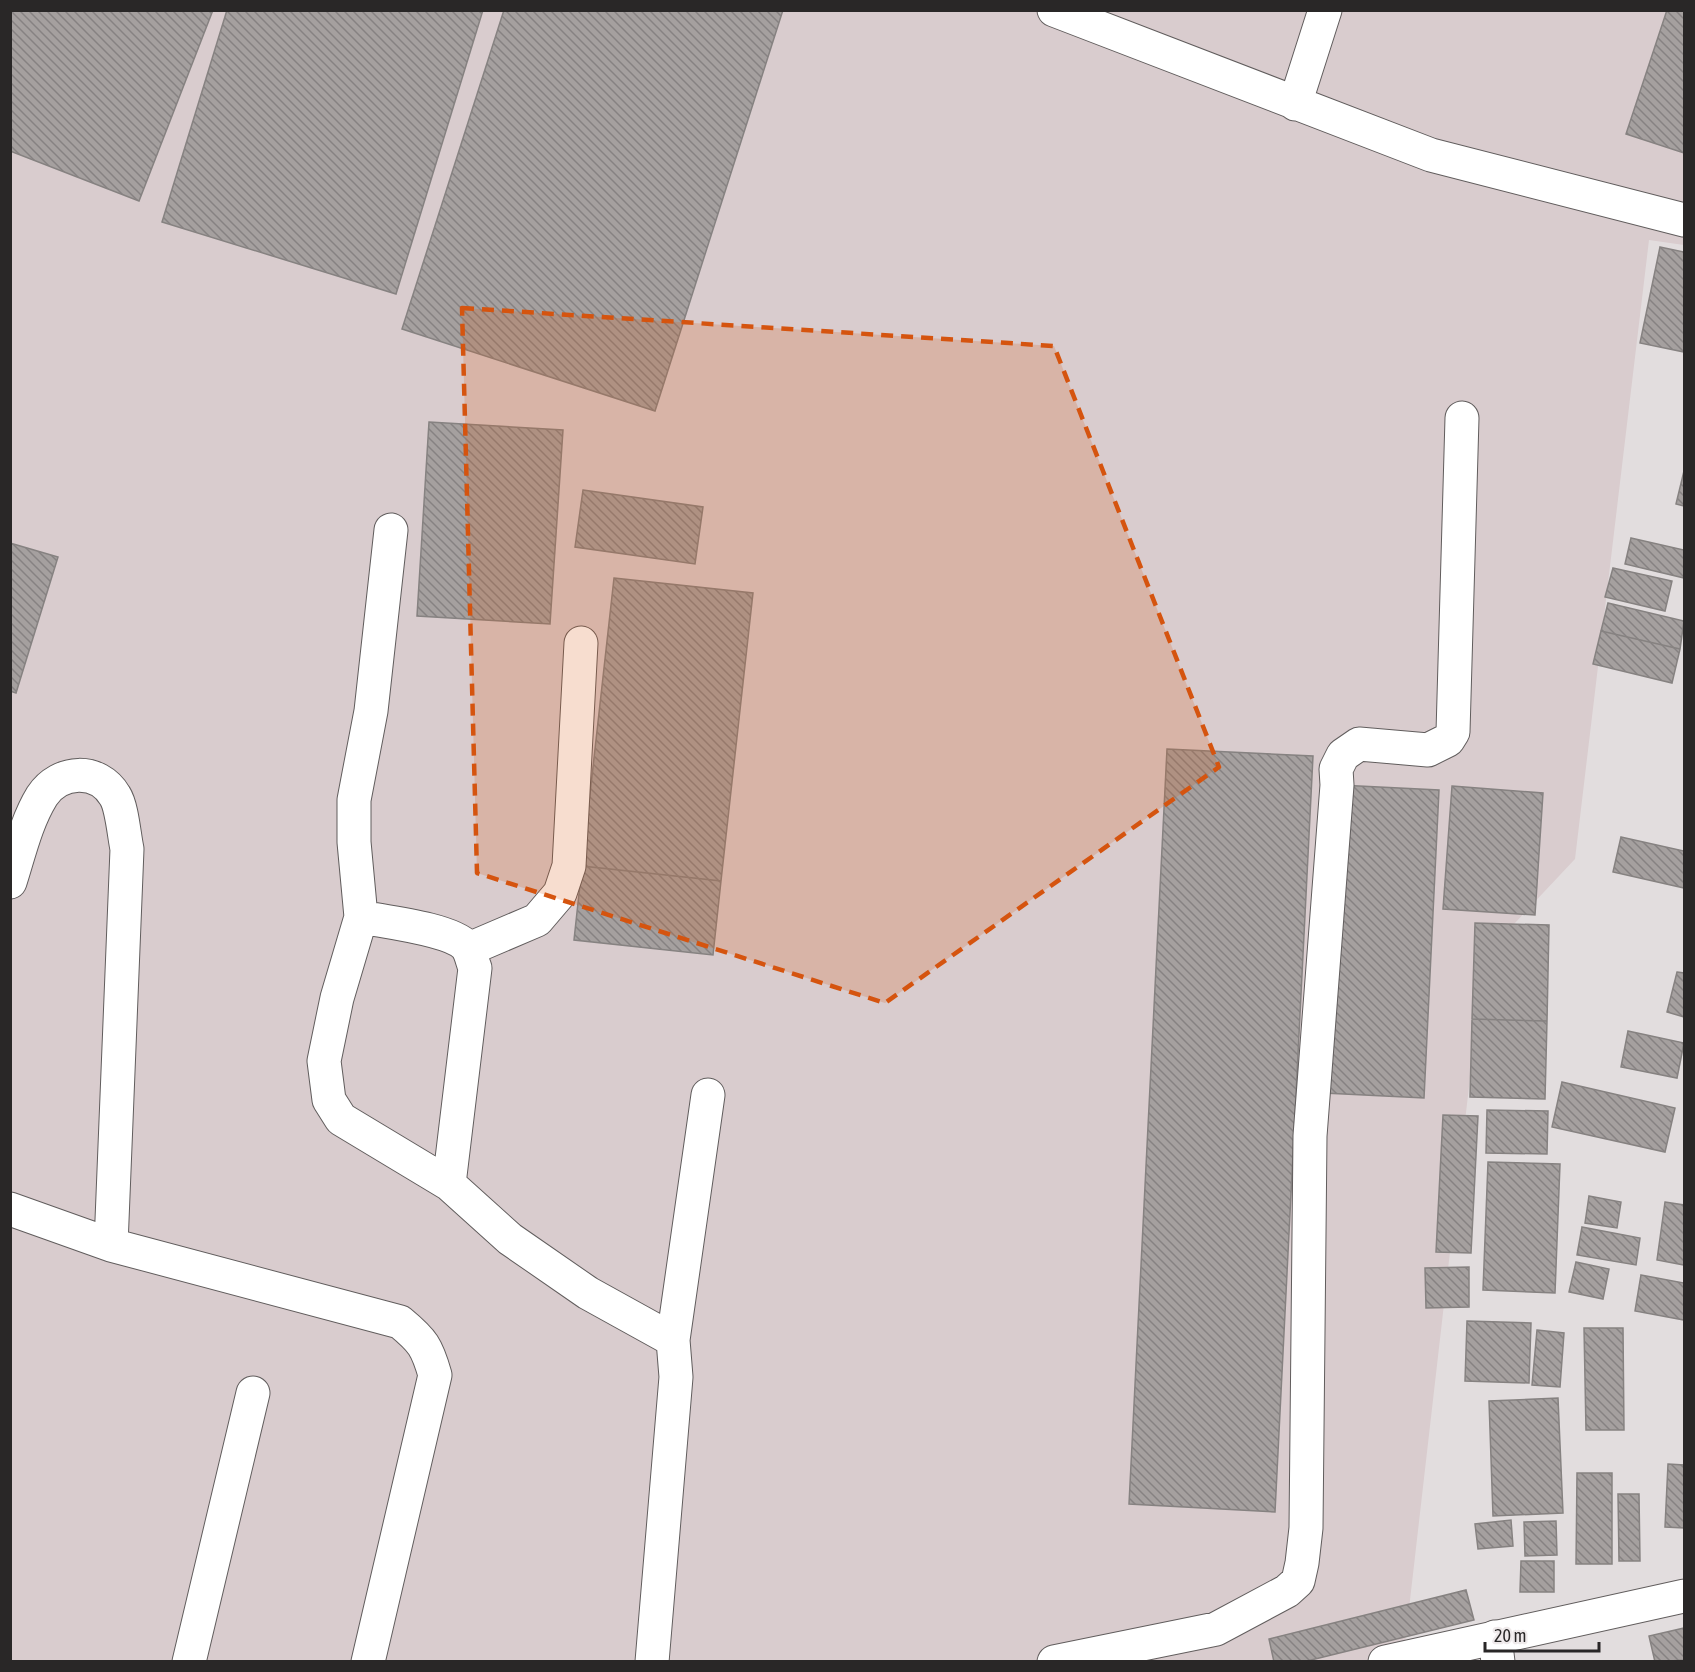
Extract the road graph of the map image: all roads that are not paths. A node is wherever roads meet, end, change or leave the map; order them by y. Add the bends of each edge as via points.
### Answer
1 (1054, 10) edge
2 (1324, 10) edge
3 (1295, 104) junction
4 (1684, 220) edge
5 (1462, 418) dead end
6 (391, 530) dead end
7 (581, 643) dead end
8 (10, 882) edge
9 (361, 916) junction
10 (469, 949) junction
11 (708, 1095) dead end
12 (450, 1184) junction
13 (10, 1209) edge
14 (111, 1245) junction
15 (673, 1340) junction
16 (253, 1393) dead end
17 (1684, 1596) edge
18 (1496, 1649) edge
19 (189, 1662) edge
20 (368, 1662) edge
21 (652, 1662) edge
22 (1054, 1662) edge
23 (1385, 1662) edge

1 - 3 street
2 - 3 street
3 - 4 street via 1431,155
5 - 22 street via 1453,732 1448,740 1428,750 1359,744 1343,755 1336,769 1310,1136 1306,1528 1298,1581 1287,1591 1216,1629
6 - 9 street via 371,711 354,800
7 - 10 street via 568,866 560,893 537,920
8 - 14 street via 26,831 43,795 57,780 74,775 103,783 115,796 127,849
9 - 10 street via 446,934
9 - 12 street via 324,1061 329,1100 341,1119
10 - 12 street via 475,968
11 - 15 street
12 - 15 street via 510,1239 588,1293
13 - 14 street
14 - 20 street via 400,1322 427,1349 435,1376
15 - 21 street via 676,1377
16 - 19 street
17 - 18 street
18 - 23 street

